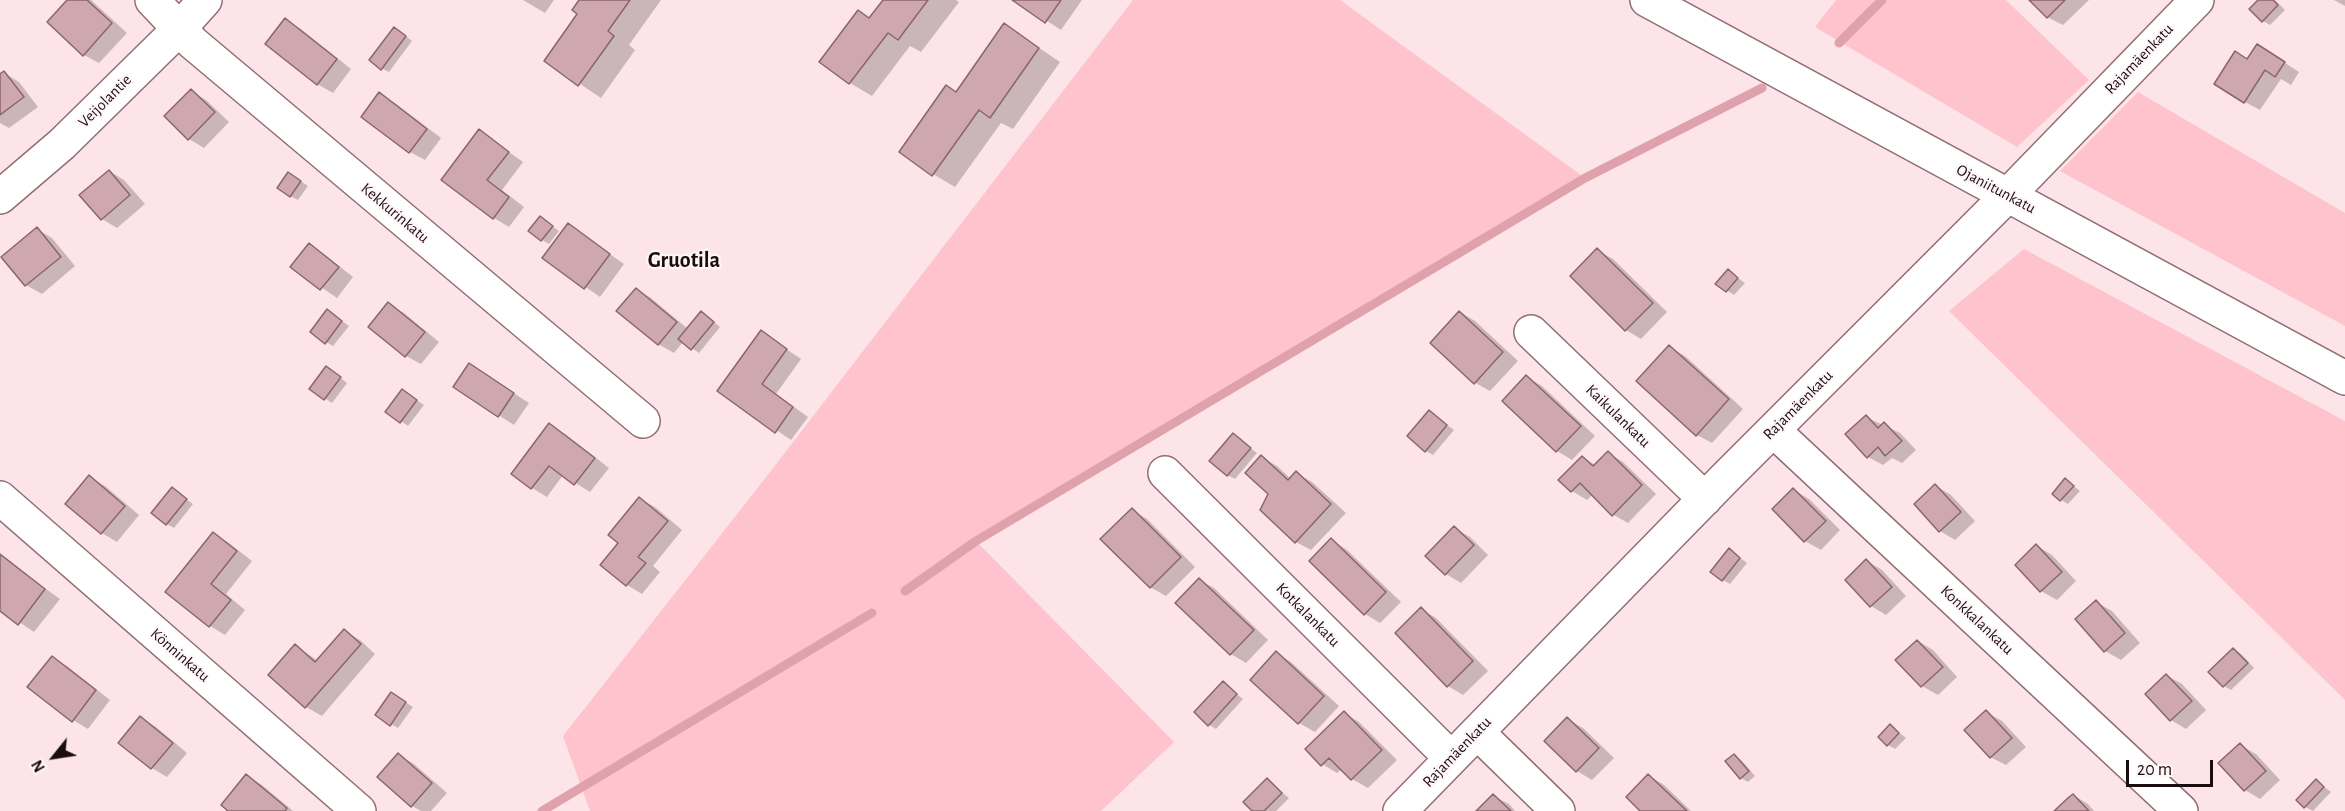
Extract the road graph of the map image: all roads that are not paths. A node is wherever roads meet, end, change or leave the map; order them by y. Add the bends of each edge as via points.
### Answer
1 (152, 0) edge
2 (205, 0) edge
3 (1647, 0) edge
4 (2197, 0) edge
5 (178, 29) junction
6 (2008, 195) junction
7 (0, 197) edge
8 (1530, 332) dead end
9 (2345, 378) edge
10 (643, 421) dead end
11 (1773, 430) junction
12 (1165, 472) dead end
13 (0, 498) edge
14 (1705, 499) junction
15 (1477, 732) junction
16 (1451, 758) junction
17 (359, 811) edge
18 (1400, 811) edge
19 (1558, 811) edge
20 (2181, 811) edge

1 - 5 street, Kekkurinkatu
2 - 5 street, Veijolantie
3 - 6 street, Ojaniitunkatu
4 - 6 street, Rajamäenkatu
5 - 7 street, Veijolantie via 62,144
5 - 10 street, Kekkurinkatu
6 - 9 street, Ojaniitunkatu
6 - 11 street, Rajamäenkatu
8 - 14 street, Kaikulankatu
11 - 14 street, Rajamäenkatu
11 - 20 street, Konkkalankatu
12 - 16 street, Kotkalankatu
13 - 17 street, Könninkatu
14 - 15 street, Rajamäenkatu
15 - 16 street, Rajamäenkatu
15 - 19 street
16 - 18 street, Rajamäenkatu

